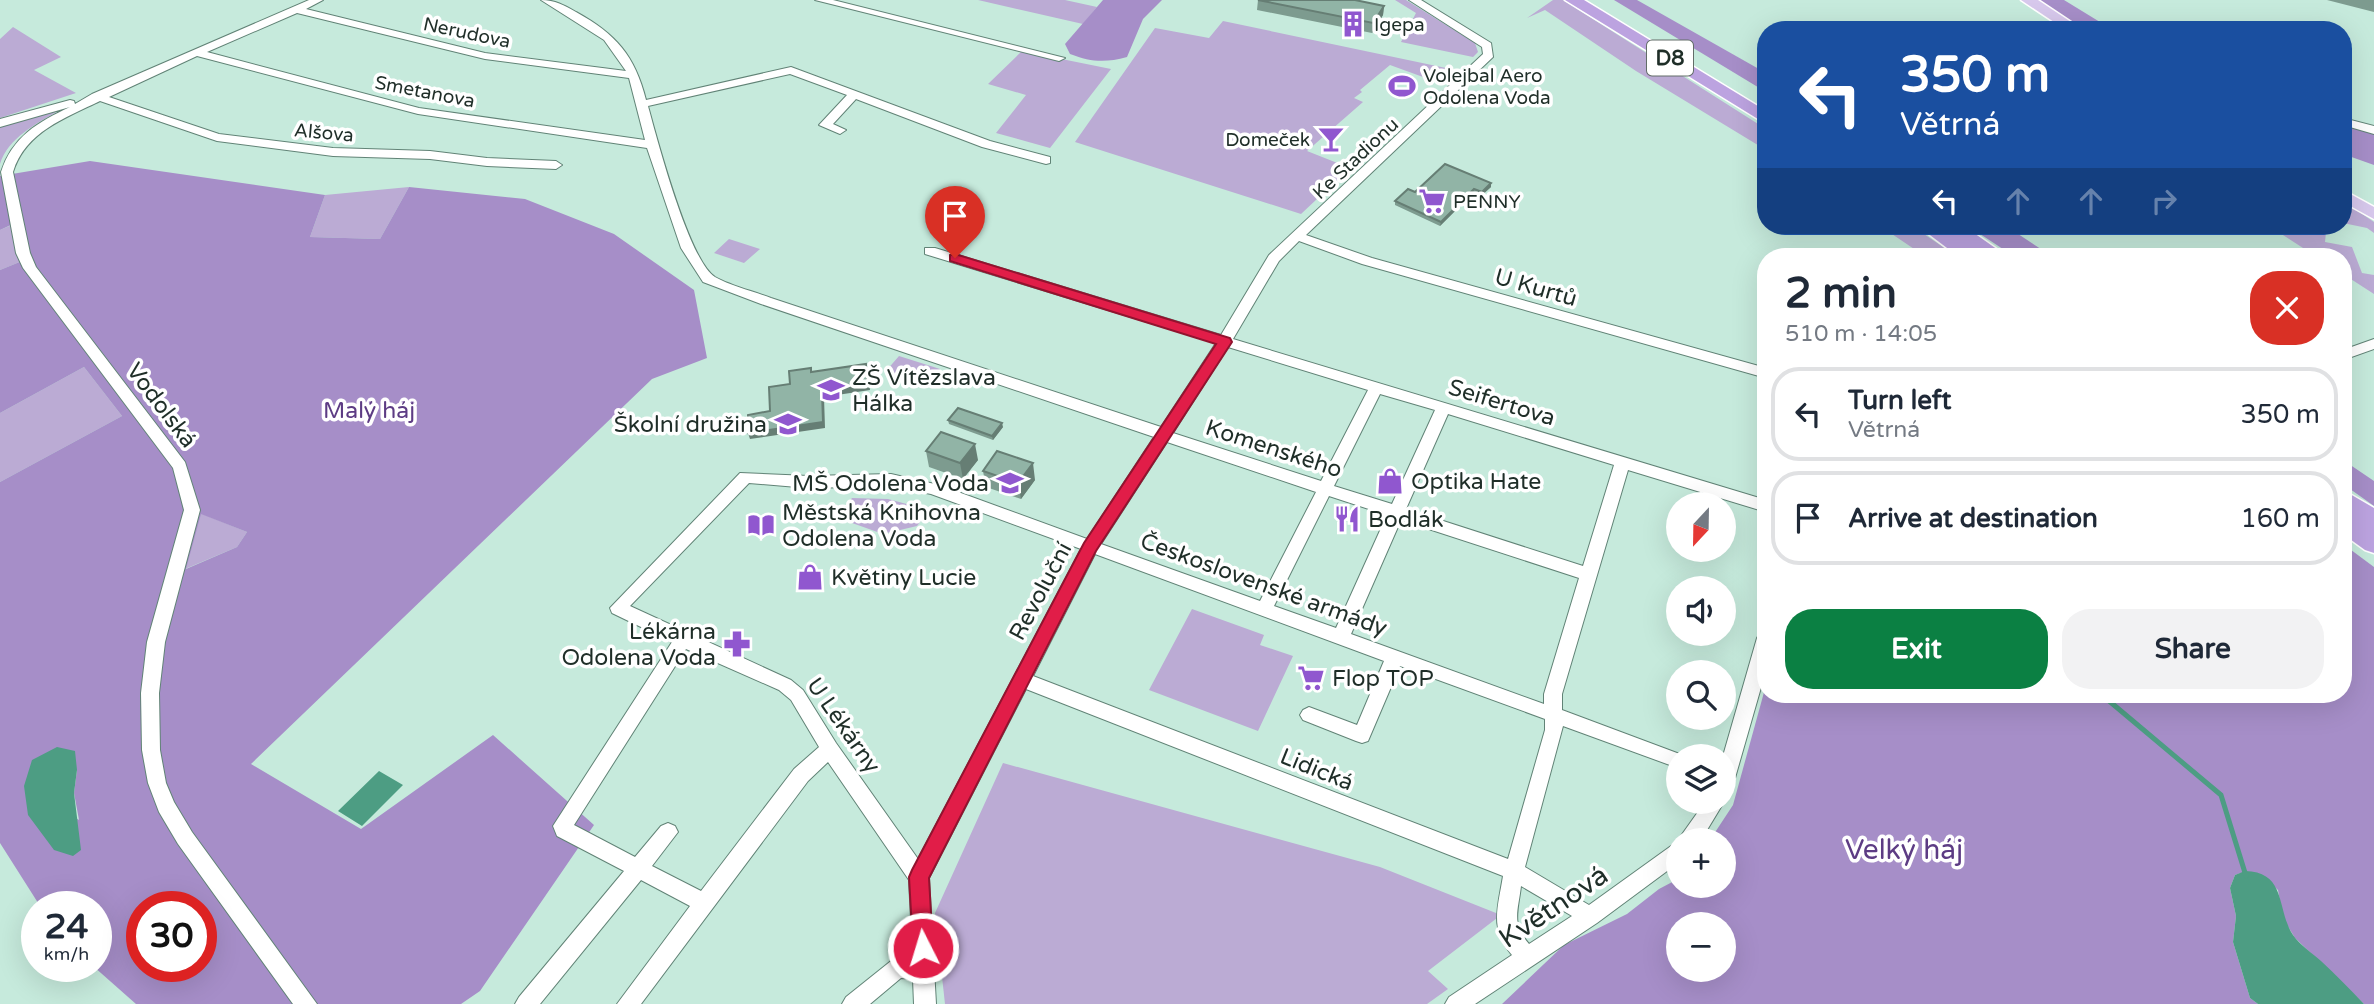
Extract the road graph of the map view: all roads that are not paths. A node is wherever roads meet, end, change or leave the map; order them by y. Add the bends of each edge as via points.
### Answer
1 (318, 0) edge
2 (545, 0) edge
3 (820, 0) edge
4 (1414, 0) edge
5 (1573, 0) edge
6 (1594, 0) edge
7 (2028, 0) edge
8 (295, 9) junction
9 (603, 16) dead end
10 (580, 19) junction
11 (2062, 21) edge
12 (195, 52) junction
13 (1059, 58) dead end
14 (634, 75) junction
15 (853, 95) junction
16 (96, 96) junction
17 (1757, 99) edge
18 (643, 104) junction
19 (1757, 113) edge
20 (0, 123) edge
21 (2352, 124) edge
22 (840, 130) dead end
23 (2374, 130) edge
24 (652, 145) junction
25 (1046, 160) dead end
26 (556, 165) dead end
27 (2352, 200) edge
28 (2374, 214) edge
29 (1941, 235) edge
30 (1965, 235) edge
31 (1297, 236) junction
32 (1961, 248) edge
33 (1984, 248) edge
34 (930, 251) dead end
35 (1224, 342) junction
36 (2374, 344) edge
37 (2352, 352) edge
38 (1757, 370) edge
39 (1376, 388) junction
40 (1443, 408) junction
41 (1162, 434) junction
42 (1622, 463) junction
43 (1325, 489) junction
44 (1757, 503) edge
45 (2352, 505) edge
46 (1397, 512) junction
47 (2374, 521) edge
48 (2352, 527) edge
49 (2374, 543) edge
50 (1090, 548) junction
51 (1588, 574) junction
52 (618, 608) joint
53 (1264, 610) junction
54 (1341, 637) junction
55 (681, 639) junction
56 (1395, 656) junction
57 (1757, 669) edge
58 (1021, 679) junction
59 (1553, 714) junction
60 (1308, 715) dead end
61 (1735, 744) edge
62 (830, 748) junction
63 (1666, 756) edge
64 (668, 832) dead end
65 (1666, 862) edge
66 (638, 869) junction
67 (1514, 871) junction
68 (919, 877) junction
69 (705, 903) junction
70 (1590, 916) junction
71 (1527, 958) junction
72 (924, 969) junction
73 (306, 1004) edge
74 (526, 1004) edge
75 (628, 1004) edge
76 (853, 1004) edge
77 (925, 1004) edge
78 (1456, 1004) edge

1 - 8 street, Vodolská
2 - 10 street
3 - 13 street
4 - 31 street, Ke Stadionu via 1487,45 1489,55
5 - 19 highway, D8
6 - 17 highway, D8
7 - 11 main road
8 - 12 street, Vodolská
8 - 14 street, Nerudova via 485,56
9 - 10 street
10 - 14 street via 610,38
12 - 16 street, Vodolská
12 - 24 street, Smetanova via 418,111
14 - 18 street
15 - 18 street via 791,69
15 - 22 street via 825,125
15 - 25 street via 986,144
16 - 20 street
16 - 26 street, Alšova via 217,137 333,152
16 - 73 street, Vodolská via 36,130 11,159 8,172 23,253 180,466 193,503 156,642 150,693 157,783 185,838
18 - 24 street
21 - 23 street
24 - 41 street, Komenského via 688,248 708,279
27 - 28 main road
29 - 32 highway
30 - 33 highway
31 - 35 street, Revoluční via 1274,258
31 - 38 street, U Kurtů via 1367,261
34 - 35 street, Seifertova
35 - 39 street, Seifertova
35 - 41 street, Revoluční
36 - 37 street
39 - 40 street, Seifertova
39 - 43 street
40 - 42 street, Seifertova
40 - 46 street
41 - 43 street, Komenského
41 - 50 street, Revoluční
42 - 44 street, Seifertova
42 - 51 street
43 - 46 street, Komenského
43 - 53 street
45 - 47 highway
46 - 51 street, Komenského
46 - 54 street
48 - 49 highway
50 - 52 street, Československé armády via 908,483 745,477
50 - 53 street, Československé armády
50 - 58 street, Revoluční
51 - 59 street via 1553,694
52 - 55 street, U Lékárny
53 - 54 street, Československé armády
54 - 56 street, Československé armády
55 - 62 street, U Lékárny via 785,685 797,695
55 - 66 street via 563,826
56 - 59 street, Československé armády
56 - 60 street via 1362,736
57 - 61 street
58 - 67 street, Lidická
58 - 68 street, Revoluční
59 - 63 street, Československé armády
59 - 67 street via 1553,730
62 - 68 street, U Lékárny
62 - 69 street via 800,775
64 - 66 street
65 - 70 street, Květnová
66 - 69 street
66 - 74 street
67 - 70 street, Lidická
67 - 71 street via 1506,921 1509,936
68 - 72 street
69 - 75 street
70 - 71 street, Květnová
71 - 78 street, Květnová
72 - 76 street via 898,968
72 - 77 street

